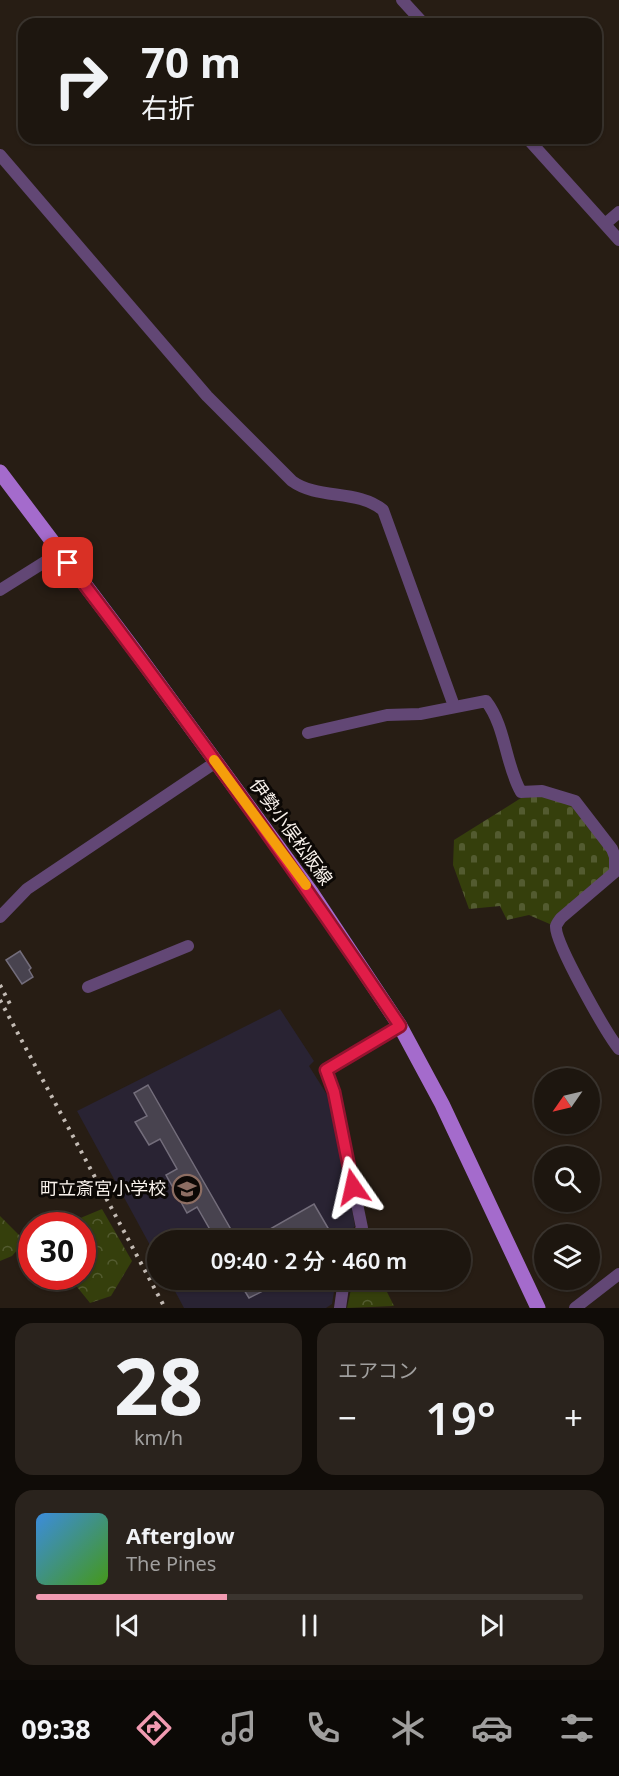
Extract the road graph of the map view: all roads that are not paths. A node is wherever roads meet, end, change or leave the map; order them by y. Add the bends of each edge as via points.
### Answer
1 (402, 0) edge
2 (418, 18) edge
3 (532, 144) edge
4 (0, 155) edge
5 (619, 212) edge
6 (605, 224) junction
7 (619, 240) edge
8 (0, 472) edge
9 (59, 553) junction
10 (0, 590) edge
11 (454, 706) junction
12 (308, 733) dead end
13 (216, 762) junction
14 (0, 916) edge
15 (188, 946) dead end
16 (88, 987) dead end
17 (400, 1026) junction
18 (619, 1049) edge
19 (361, 1230) edge
20 (619, 1274) edge
21 (343, 1290) edge
22 (340, 1308) edge
23 (536, 1308) edge
24 (575, 1308) edge

1 - 2 street
3 - 6 street
4 - 11 street via 207,396 292,481 302,488 352,497 383,510
5 - 6 street
6 - 7 street
8 - 9 main road, 伊勢小俣松阪線
9 - 10 street
9 - 13 main road, 伊勢小俣松阪線
11 - 12 street via 420,714 387,715
11 - 18 street via 486,701 494,712 521,792 542,791 575,801 612,849 615,872 556,926 573,970
13 - 14 street via 27,889
13 - 17 main road, 伊勢小俣松阪線 via 311,892
15 - 16 street
17 - 19 street via 326,1070 334,1092
17 - 23 main road, 伊勢小俣松阪線 via 442,1104
20 - 24 street
21 - 22 street

